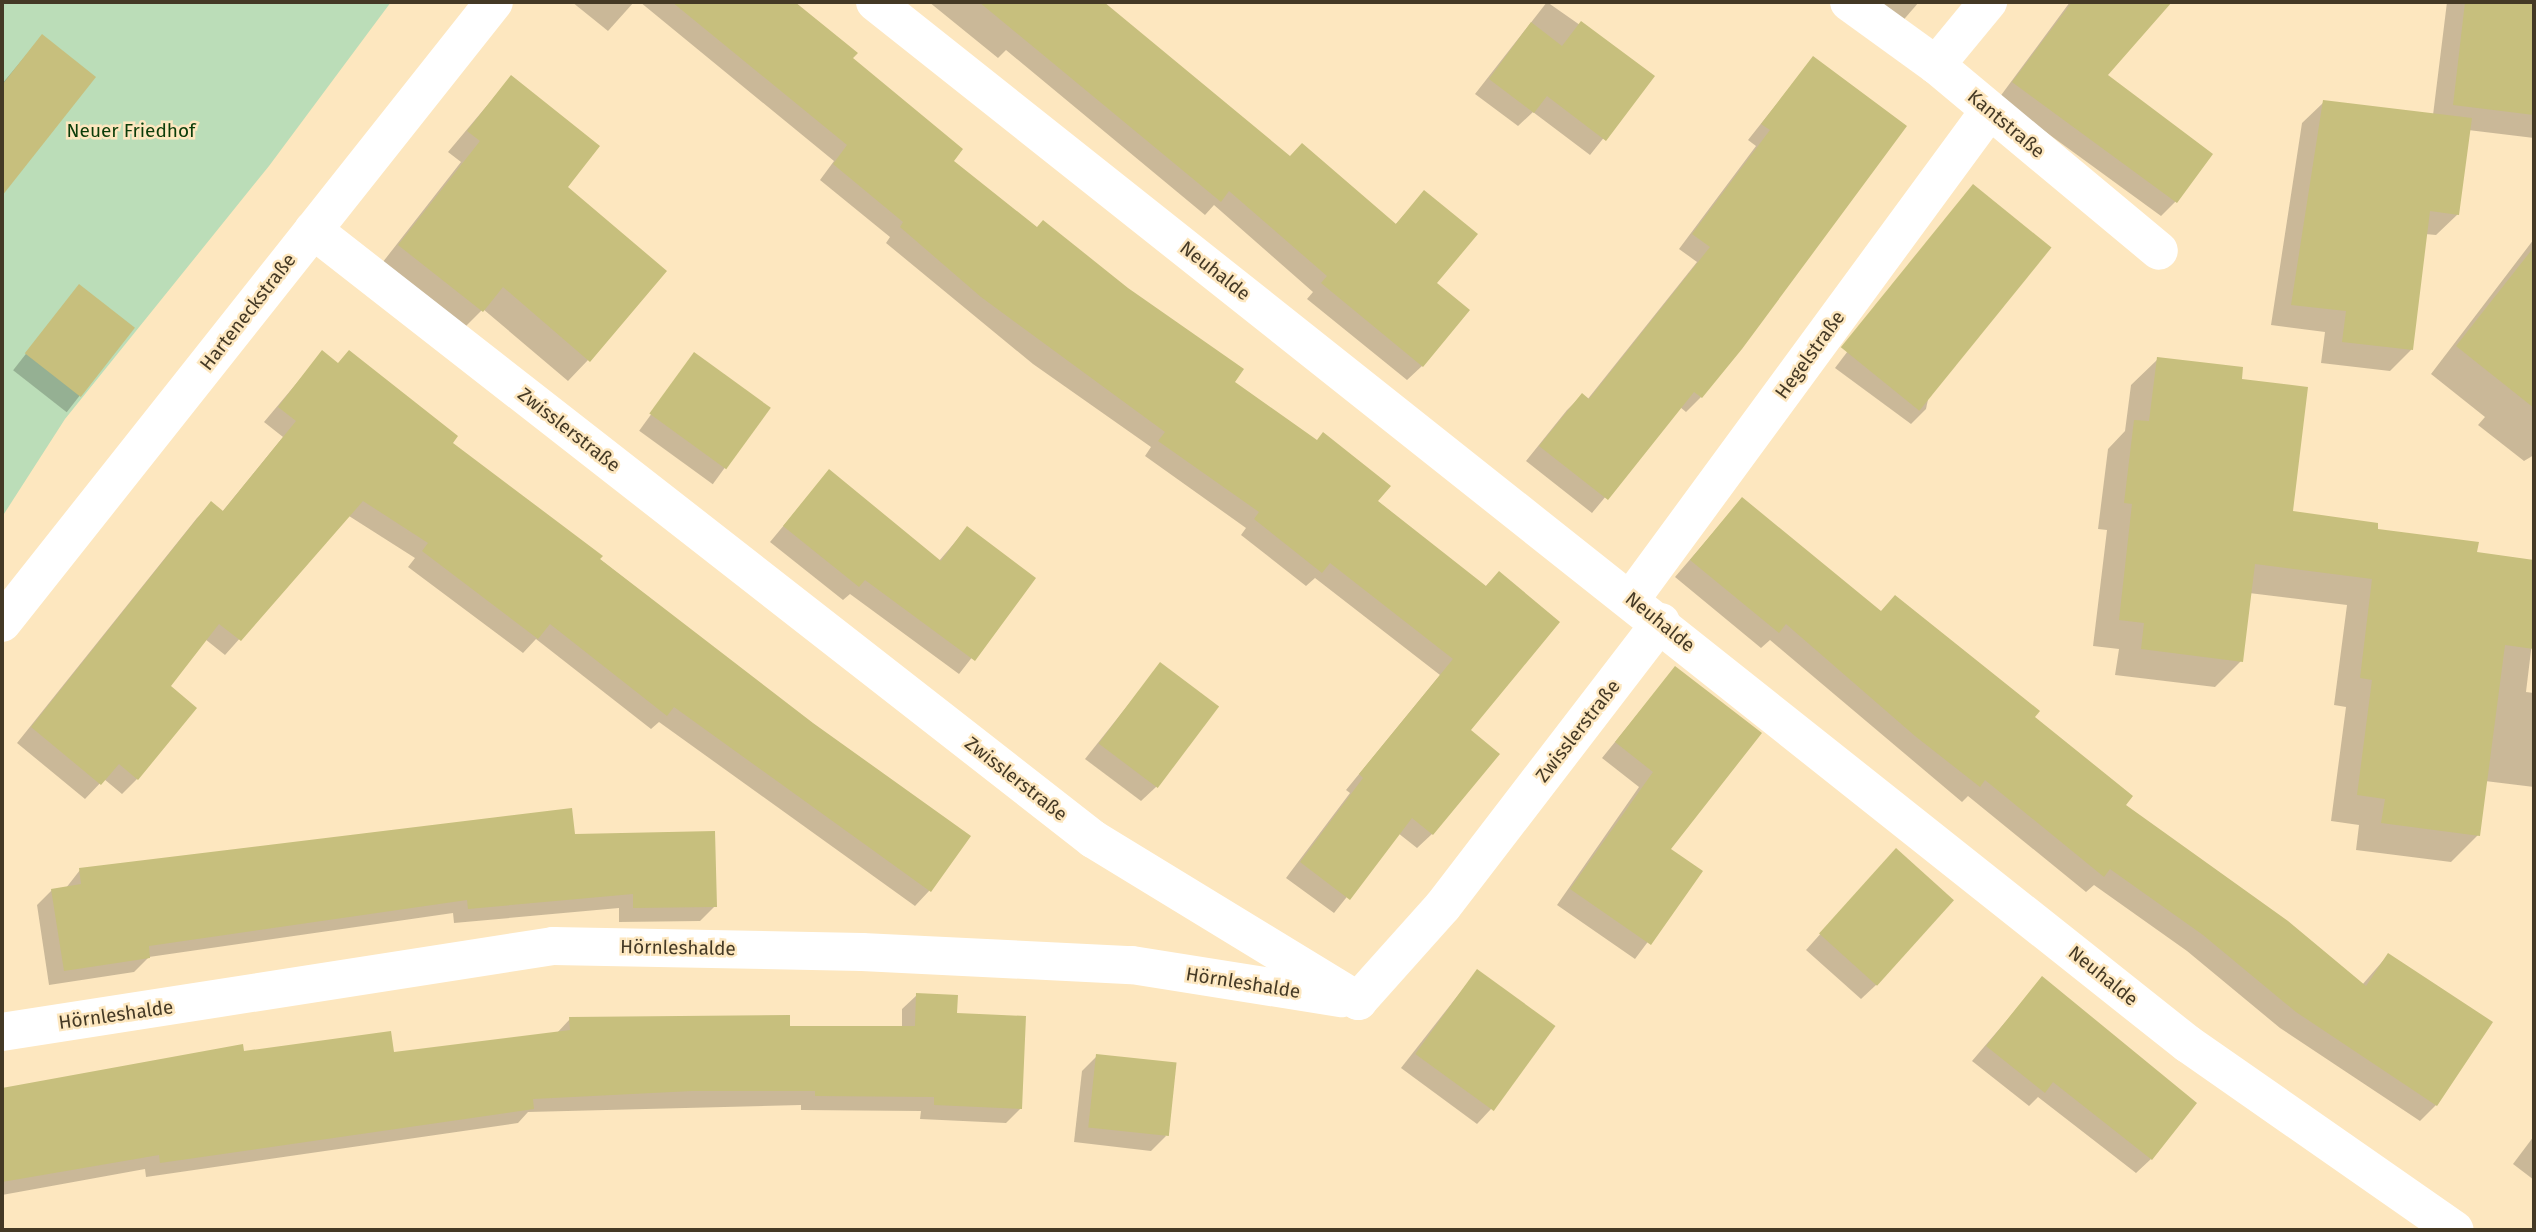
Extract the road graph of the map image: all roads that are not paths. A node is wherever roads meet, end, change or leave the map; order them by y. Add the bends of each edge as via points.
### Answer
1 (494, 2) edge
2 (875, 2) edge
3 (1849, 2) edge
4 (1988, 2) edge
5 (1936, 65) junction
6 (1989, 111) junction
7 (313, 230) junction
8 (2159, 251) dead end
9 (1631, 599) junction
10 (1661, 622) junction
11 (2, 623) edge
12 (1358, 1001) junction
13 (2, 1032) edge
14 (2455, 1230) edge

1 - 7 street, Harteneckstraße
2 - 9 street, Neuhalde
3 - 5 street, Kantstraße
4 - 5 street
5 - 6 street, Kantstraße
6 - 8 street, Kantstraße
6 - 9 street, Hegelstraße
7 - 11 street, Harteneckstraße
7 - 12 street, Zwisslerstraße via 1093,839
9 - 10 street, Neuhalde
10 - 12 street, Zwisslerstraße via 1443,906
10 - 14 street, Neuhalde via 2188,1044
12 - 13 street, Hörnleshalde via 1132,965 862,951 553,946

